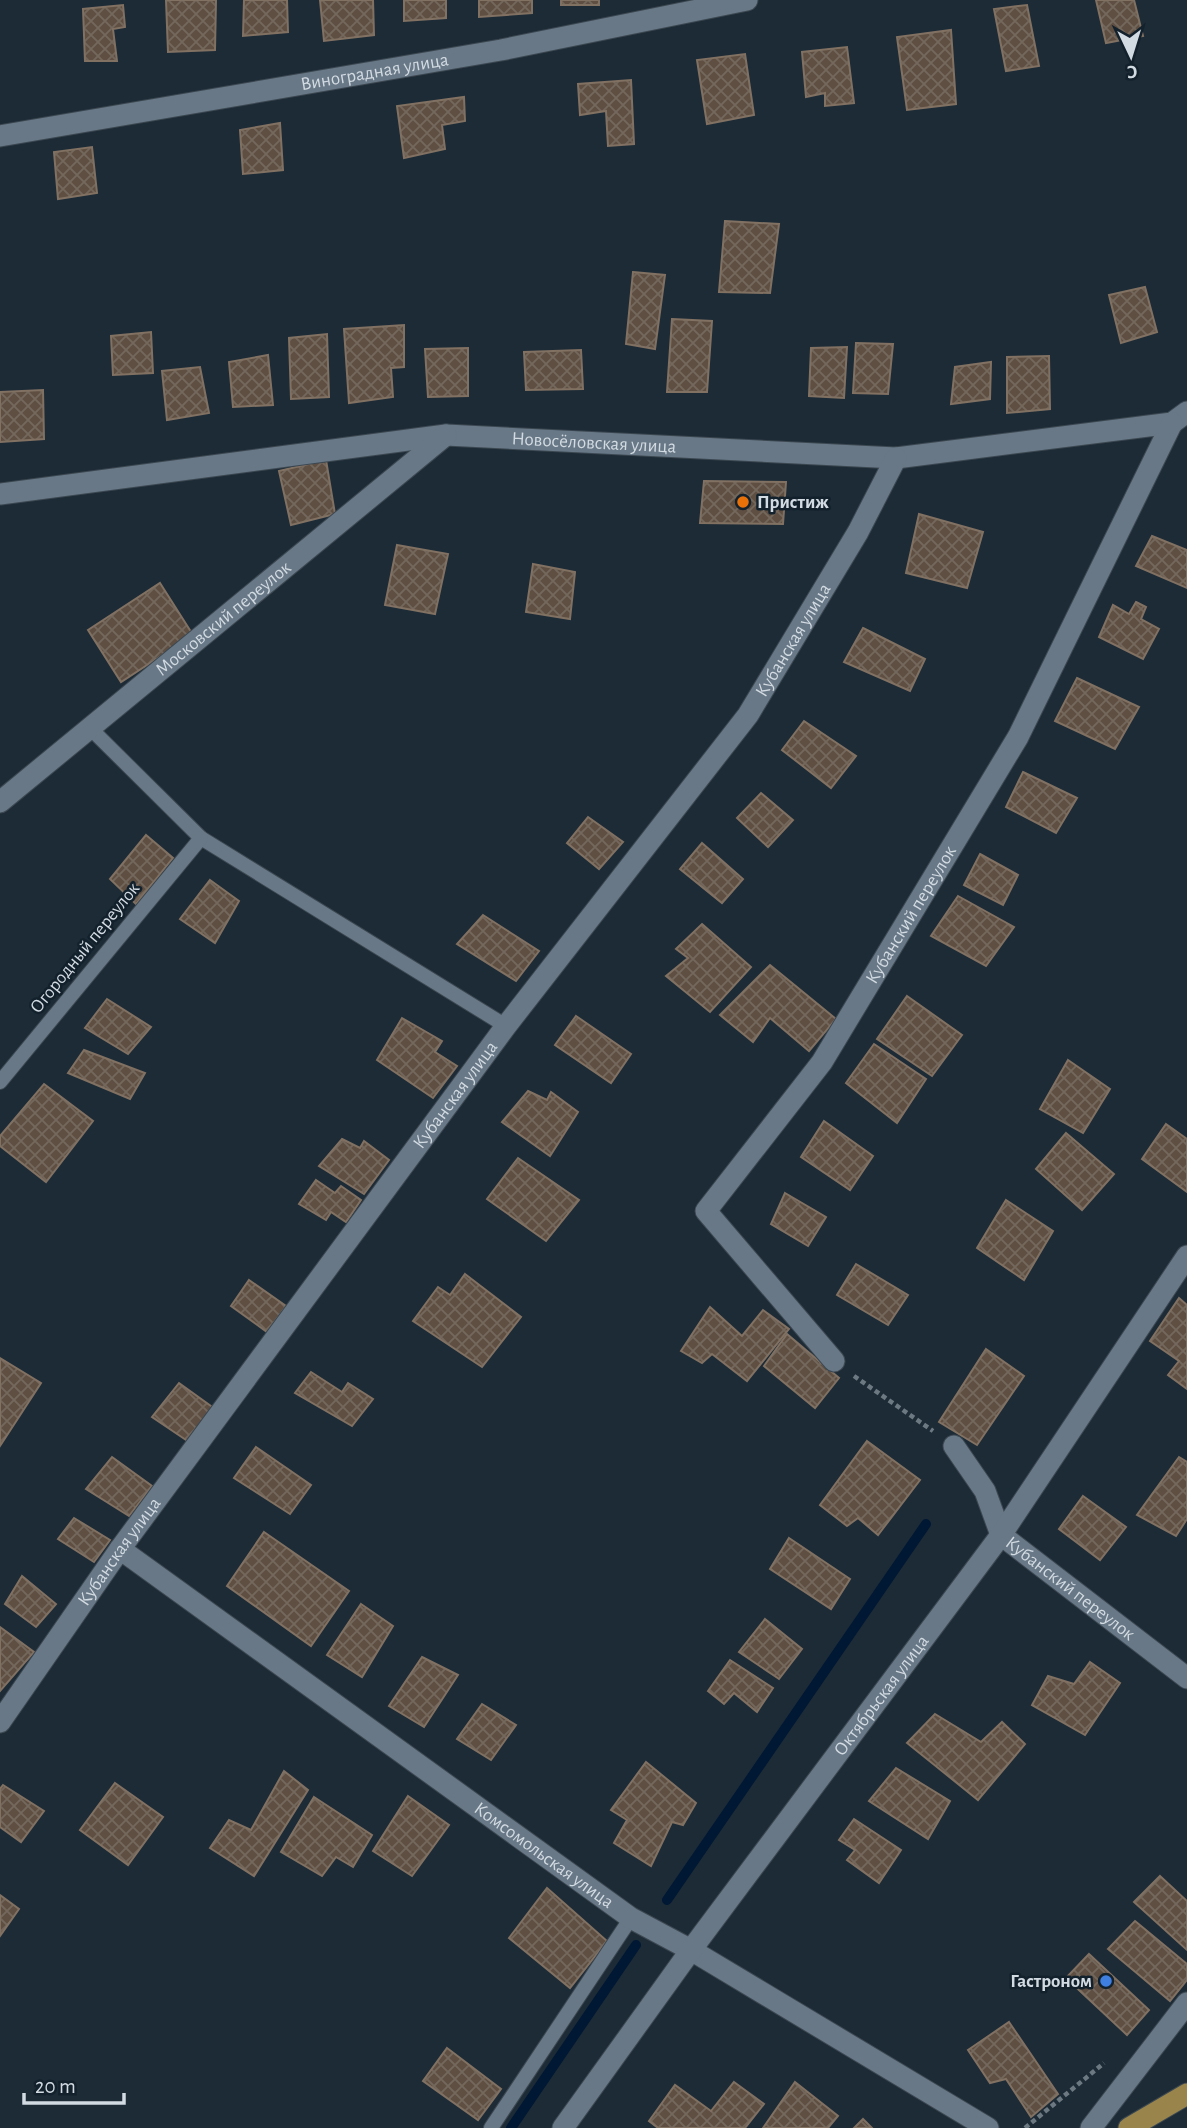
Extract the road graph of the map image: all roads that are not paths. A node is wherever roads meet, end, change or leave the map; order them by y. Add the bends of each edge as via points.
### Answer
1 (747, 0) edge
2 (0, 136) edge
3 (1179, 418) edge
4 (446, 435) junction
5 (897, 458) junction
6 (0, 494) edge
7 (90, 728) junction
8 (0, 802) edge
9 (201, 838) junction
10 (506, 1026) junction
11 (0, 1082) edge
12 (1187, 1255) edge
13 (834, 1361) road end
14 (954, 1446) road end
15 (1001, 1535) junction
16 (120, 1549) junction
17 (1187, 1678) edge
18 (0, 1722) edge
19 (631, 1918) junction
20 (691, 1950) junction
21 (1187, 2003) edge
22 (1187, 2094) edge
23 (491, 2128) edge
24 (563, 2128) edge
25 (988, 2128) edge
26 (1091, 2128) edge
27 (1129, 2128) edge

1 - 2 street, Виноградная улица via 501,50
3 - 5 street, Новосёловская улица
3 - 13 street, Кубанский переулок via 1018,737 822,1062 706,1211
4 - 5 street, Новосёловская улица
4 - 6 street, Новосёловская улица
4 - 7 street, Московский переулок
5 - 10 street, Кубанская улица via 748,715
7 - 8 street, Московский переулок
7 - 9 lane
9 - 10 lane
9 - 11 lane, Огородный переулок
10 - 16 street, Кубанская улица
12 - 15 street, Октябрьская улица
14 - 15 street, Кубанский переулок via 985,1491
15 - 17 street, Кубанский переулок
15 - 20 street, Октябрьская улица
16 - 18 street, Кубанская улица
16 - 19 street, Комсомольская улица
19 - 20 street, Комсомольская улица
19 - 23 lane
20 - 24 street, Октябрьская улица
20 - 25 street, Комсомольская улица
21 - 26 street
22 - 27 main road

